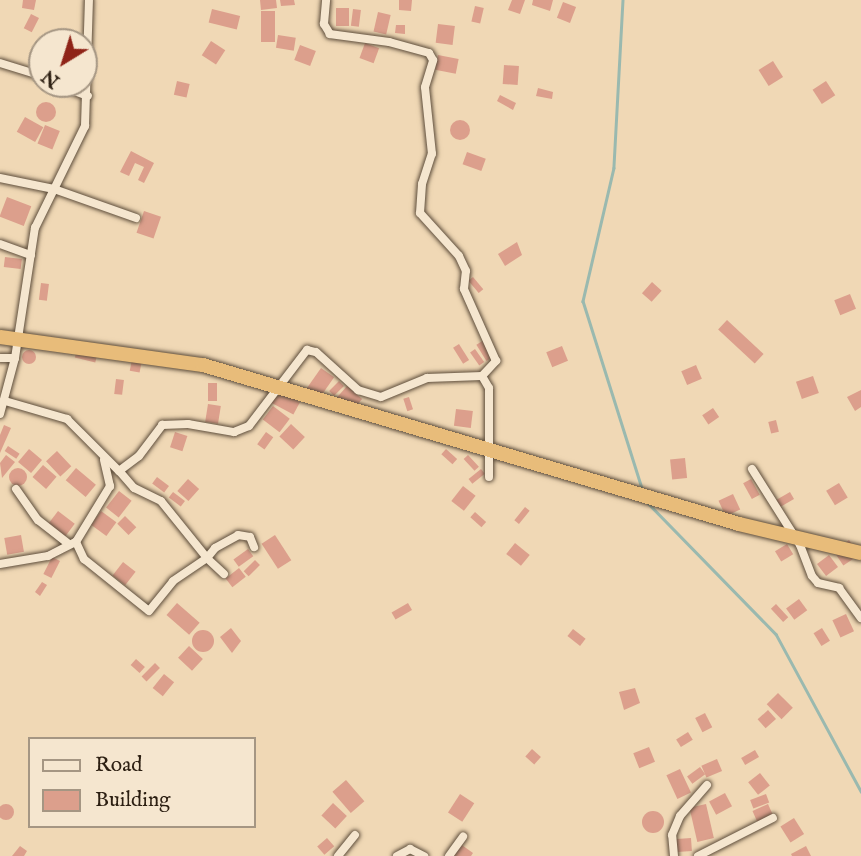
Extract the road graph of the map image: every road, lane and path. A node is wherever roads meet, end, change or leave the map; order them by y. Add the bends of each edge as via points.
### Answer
1 (89, 0) edge
2 (326, 0) edge
3 (89, 28) edge
4 (0, 63) edge
5 (28, 72) edge
6 (88, 98) edge
7 (0, 178) edge
8 (54, 189) junction
9 (136, 218) dead end
10 (0, 244) edge
11 (31, 255) junction
12 (0, 337) edge
13 (0, 358) edge
14 (15, 358) junction
15 (482, 376) junction
16 (5, 401) junction
17 (0, 414) edge
18 (104, 460) junction
19 (752, 470) dead end
20 (118, 471) junction
21 (489, 477) dead end
22 (16, 489) dead end
23 (72, 543) junction
24 (254, 547) dead end
25 (861, 552) edge
26 (207, 558) junction
27 (0, 564) edge
28 (224, 574) dead end
29 (861, 618) edge
30 (706, 785) dead end
31 (773, 818) dead end
32 (355, 835) dead end
33 (463, 836) dead end
34 (338, 856) edge
35 (397, 856) edge
36 (424, 856) edge
37 (449, 856) edge
38 (674, 856) edge
39 (698, 856) edge

1 - 3 street
2 - 15 street via 324,24 330,34 389,42 429,53 433,60 425,87 432,154 422,184 420,213 459,256 466,271 464,289 496,361
4 - 5 street
6 - 8 street via 85,127
7 - 8 street
8 - 9 street
8 - 11 street via 35,228
10 - 11 street
11 - 14 street
12 - 25 highway via 203,365 739,523
13 - 14 street
14 - 16 street
15 - 20 street via 427,378 381,397 358,390 316,352 307,350 248,426 234,432 188,424 162,425 139,456
15 - 21 street via 489,388
16 - 17 street
16 - 18 street via 67,419 86,434
18 - 20 street
18 - 23 street via 110,486
19 - 29 street via 800,545 812,576 818,583 838,588
20 - 26 street via 134,488 161,501
22 - 23 street via 38,520
23 - 26 street via 84,559 149,611 173,581
23 - 27 street via 48,556
24 - 26 street via 250,537 238,535
26 - 28 street
30 - 38 street via 680,816 672,835
31 - 39 street
32 - 34 street
33 - 37 street
35 - 36 street via 410,849

